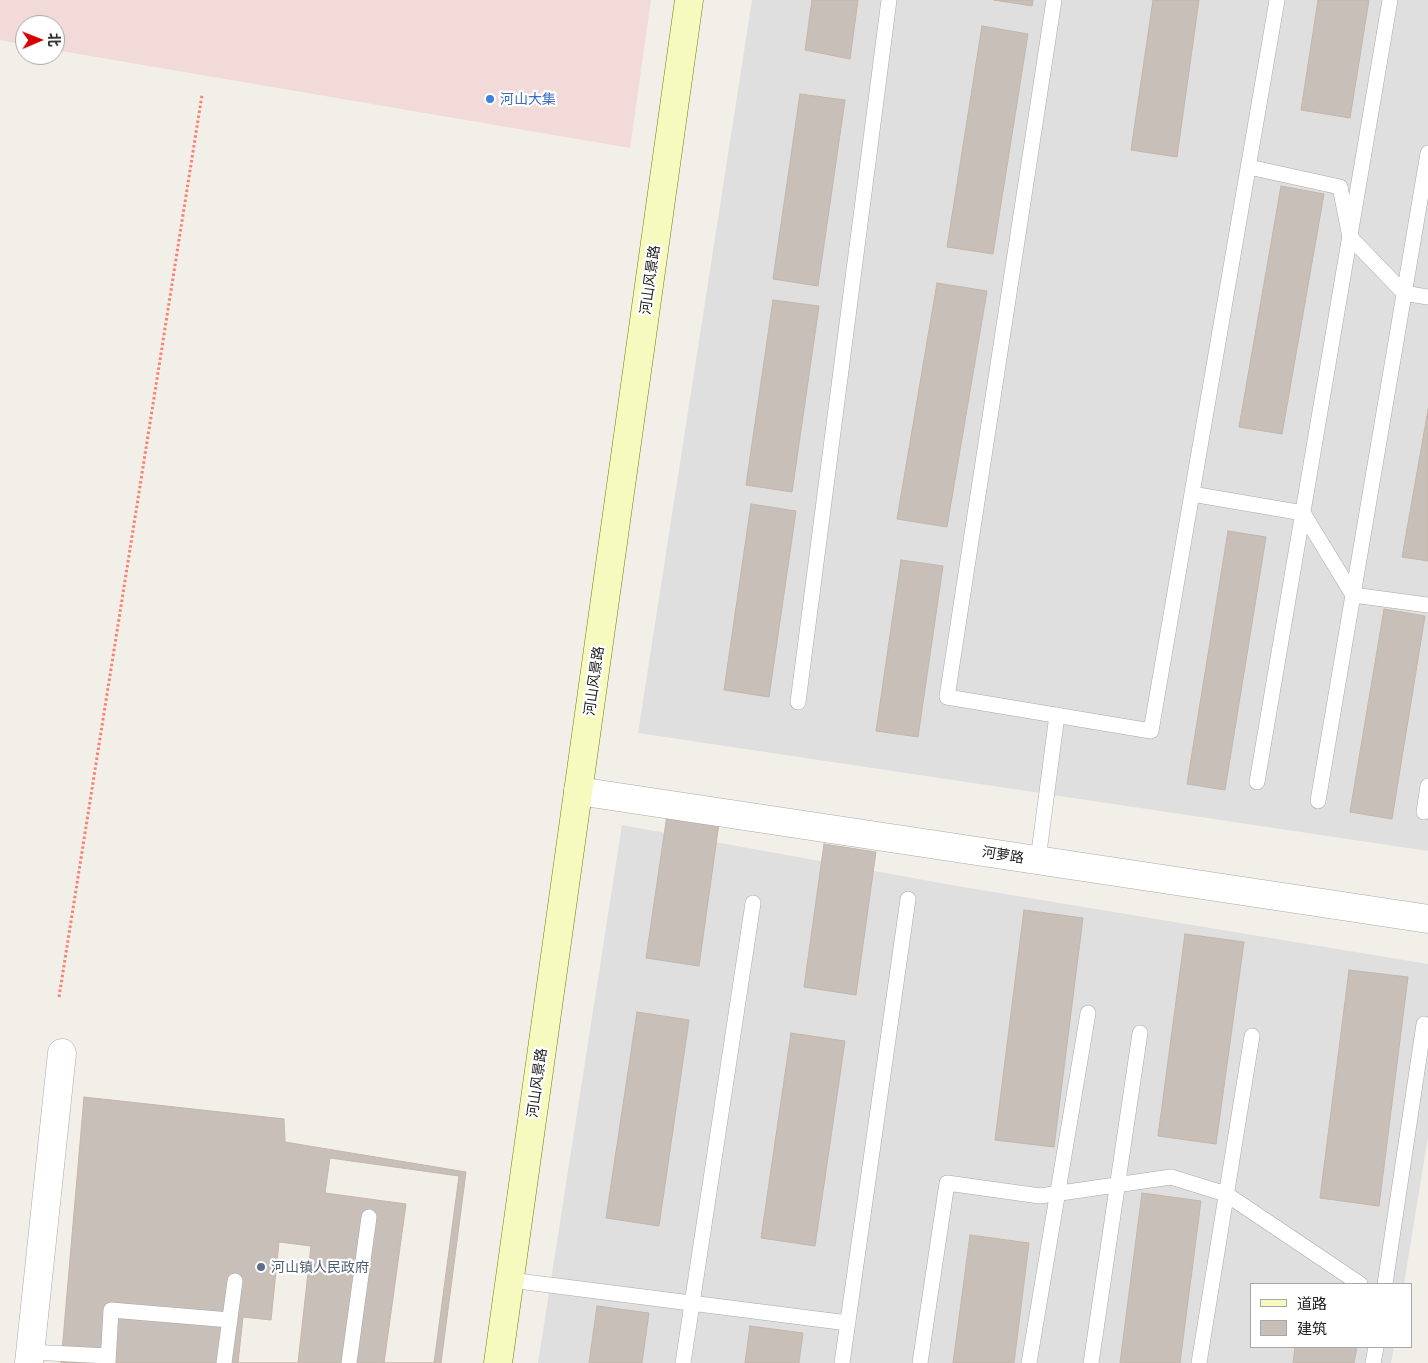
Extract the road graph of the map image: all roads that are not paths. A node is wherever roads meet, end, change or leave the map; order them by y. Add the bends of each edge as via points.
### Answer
1 (689, 0) edge
2 (889, 0) edge
3 (1054, 0) edge
4 (1278, 0) edge
5 (1390, 0) edge
6 (1428, 153) edge
7 (1248, 167) junction
8 (1350, 238) junction
9 (1404, 293) junction
10 (1428, 297) edge
11 (1192, 494) junction
12 (1303, 513) junction
13 (1353, 595) junction
14 (1428, 605) edge
15 (798, 702) dead end
16 (1057, 715) junction
17 (1257, 782) dead end
18 (1428, 786) edge
19 (578, 791) junction
20 (1318, 801) dead end
21 (1424, 812) dead end
22 (1038, 860) junction
23 (908, 899) dead end
24 (753, 903) dead end
25 (1428, 918) edge
26 (1088, 1013) dead end
27 (1424, 1024) dead end
28 (1140, 1033) dead end
29 (1252, 1036) dead end
30 (62, 1053) dead end
31 (1117, 1184) junction
32 (1226, 1194) junction
33 (369, 1217) dead end
34 (510, 1280) junction
35 (235, 1281) dead end
36 (1359, 1283) edge
37 (1385, 1283) edge
38 (692, 1303) junction
39 (230, 1320) junction
40 (848, 1323) junction
41 (1376, 1348) edge
42 (29, 1357) edge
43 (108, 1359) edge
44 (224, 1363) edge
45 (349, 1363) edge
46 (498, 1363) edge
47 (683, 1363) edge
48 (842, 1363) edge
49 (920, 1363) edge
50 (1029, 1363) edge
51 (1091, 1363) edge
52 (1199, 1363) edge
53 (1374, 1363) edge

1 - 19 main road, 河山风景路
2 - 15 lane
3 - 16 lane via 947,697
4 - 7 lane
5 - 8 lane
6 - 9 lane
7 - 8 lane via 1340,187
7 - 11 lane
8 - 9 lane
8 - 12 lane
9 - 10 lane
9 - 13 lane
11 - 12 lane
11 - 16 lane via 1151,730
12 - 13 lane
12 - 17 lane
13 - 14 lane
13 - 20 lane
16 - 22 lane
18 - 21 lane
19 - 22 street, 河萝路
19 - 34 main road, 河山风景路
22 - 25 street, 河萝路
23 - 40 lane
24 - 38 lane
26 - 50 lane
27 - 37 lane
28 - 31 lane
29 - 32 lane
30 - 42 street
31 - 32 lane via 1171,1177
31 - 49 lane via 1040,1196 947,1183
31 - 51 lane
32 - 36 lane
32 - 52 lane
33 - 45 lane
34 - 38 lane
34 - 46 main road, 河山风景路
35 - 39 lane
38 - 40 lane
38 - 47 lane
39 - 43 lane via 111,1310
39 - 44 lane
40 - 48 lane
41 - 53 lane
42 - 43 lane

